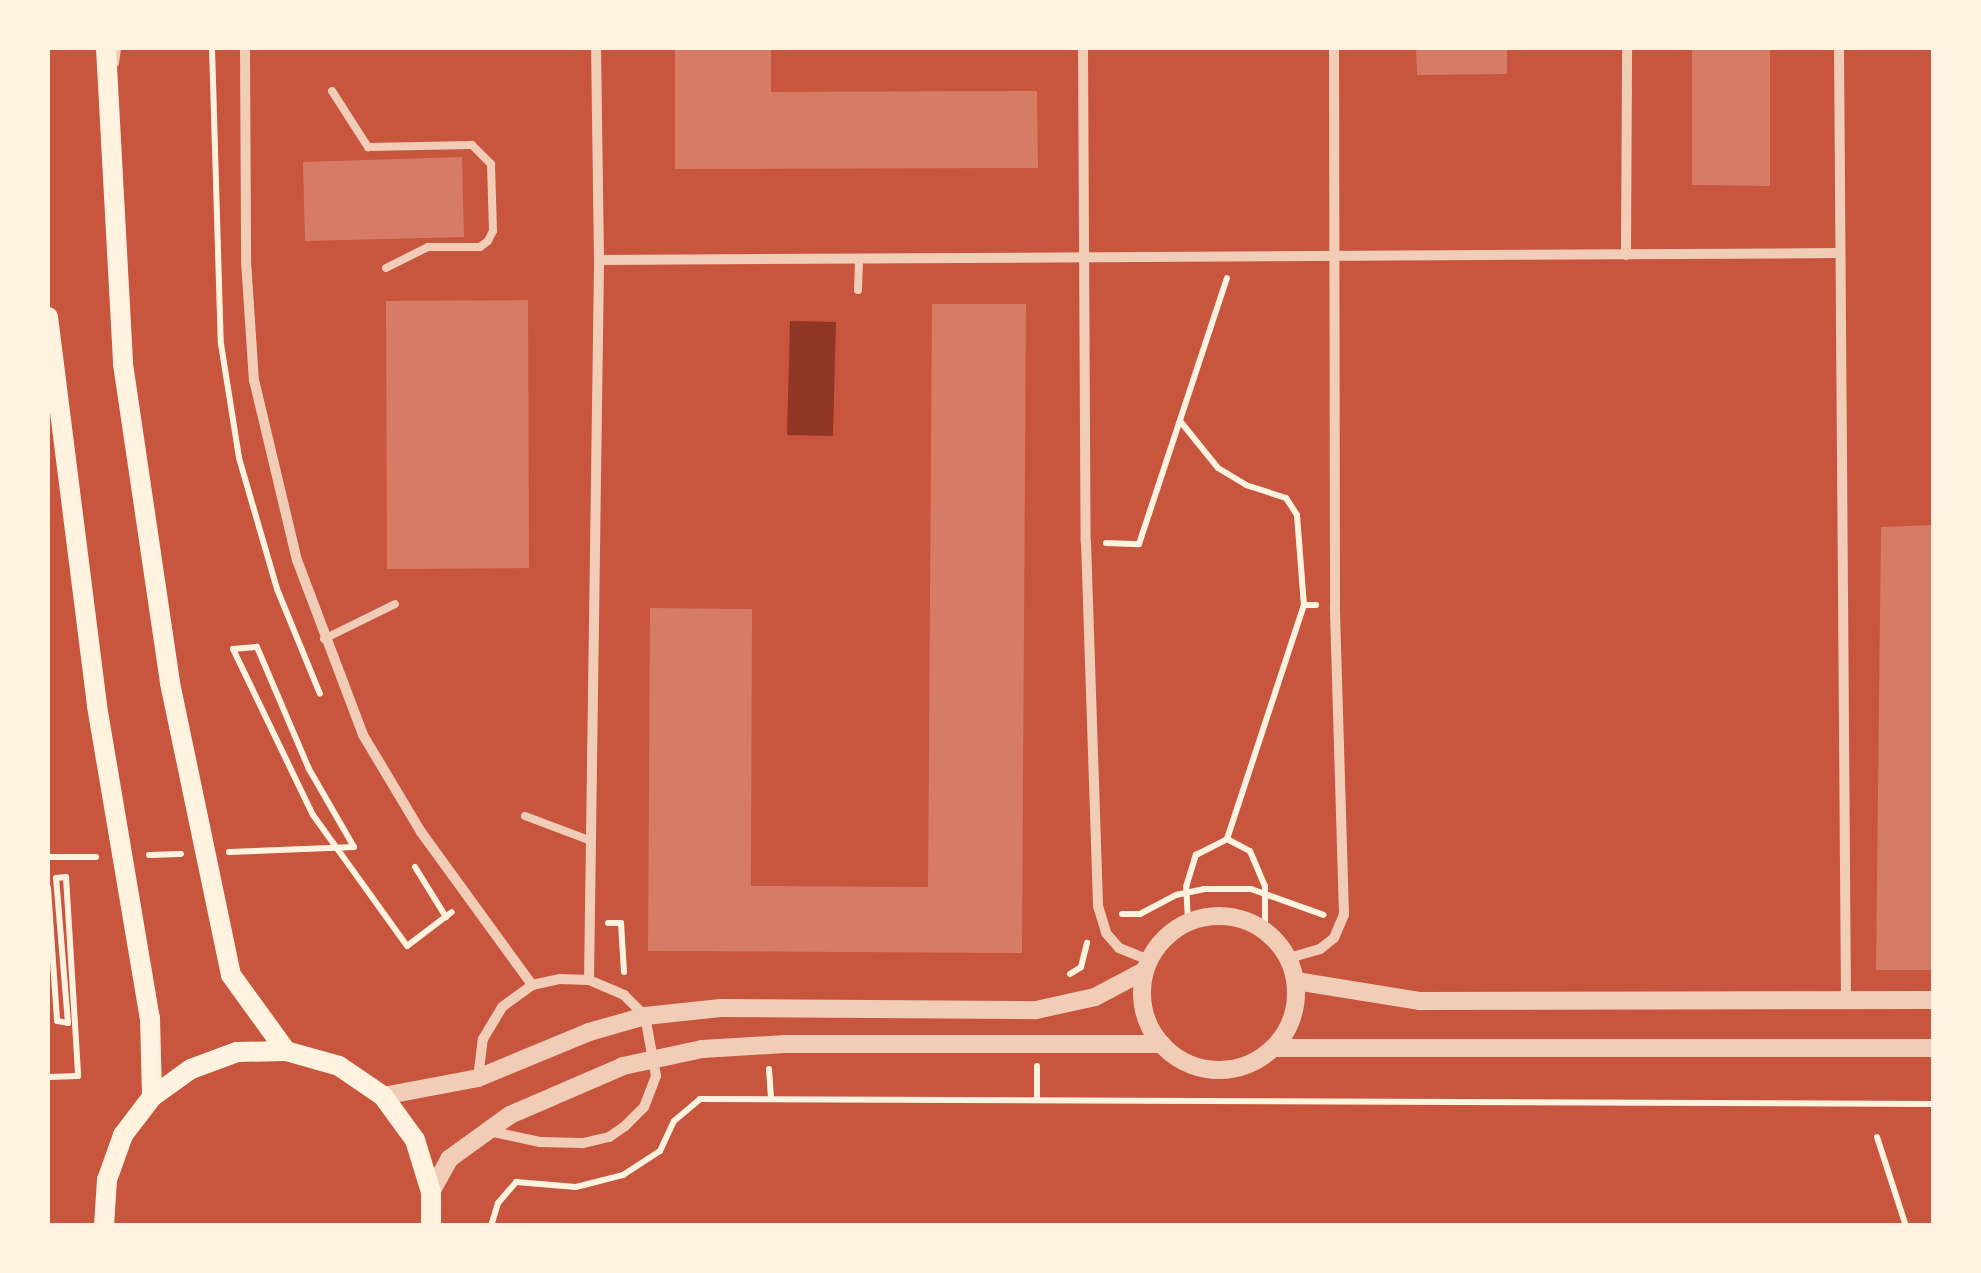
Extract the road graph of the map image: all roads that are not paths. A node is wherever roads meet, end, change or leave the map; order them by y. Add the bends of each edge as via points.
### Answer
1 (106, 48) edge
2 (118, 48) edge
3 (245, 48) edge
4 (596, 48) edge
5 (1083, 48) edge
6 (1334, 48) edge
7 (1627, 48) edge
8 (1840, 48) edge
9 (332, 91) dead end
10 (107, 127) junction
11 (1840, 253) junction
12 (1626, 255) junction
13 (1332, 256) junction
14 (1082, 257) junction
15 (858, 258) junction
16 (599, 260) junction
17 (386, 268) dead end
18 (858, 290) dead end
19 (48, 317) edge
20 (395, 604) dead end
21 (324, 638) junction
22 (525, 816) dead end
23 (591, 841) junction
24 (1289, 958) junction
25 (1147, 966) junction
26 (589, 980) junction
27 (1296, 981) junction
28 (532, 985) junction
29 (1934, 1000) edge
30 (1846, 1002) junction
31 (645, 1016) junction
32 (1162, 1044) junction
33 (1274, 1048) junction
34 (1934, 1048) edge
35 (286, 1050) junction
36 (655, 1059) junction
37 (478, 1078) junction
38 (383, 1096) junction
39 (152, 1097) junction
40 (488, 1131) junction
41 (431, 1192) junction
42 (104, 1226) edge
43 (430, 1226) edge

1 - 10 main road
2 - 10 lane
3 - 21 street via 254,380 297,560
4 - 16 street
5 - 14 street
6 - 13 street
7 - 12 street
8 - 11 street
9 - 17 lane via 368,147 472,145 491,164 488,241 480,247 428,247
10 - 35 main road via 123,364 170,682 231,975
11 - 12 street
11 - 30 street
12 - 13 street
13 - 14 street
13 - 24 street via 1344,905 1334,938
14 - 15 street
14 - 25 street via 1098,906 1106,933
15 - 16 street
15 - 18 lane
16 - 23 street
19 - 39 main road via 97,706 150,1018
20 - 21 lane
21 - 28 street via 363,735 421,832
22 - 23 lane
23 - 26 street
24 - 25 street via 1265,931 1234,916 1210,915 1168,934
24 - 27 street
25 - 31 street via 1095,997 1036,1010 721,1008
25 - 32 street via 1144,1014
26 - 28 street
26 - 31 street via 624,995
27 - 30 street via 1420,1001
27 - 33 street via 1292,1016
28 - 37 street via 502,1007 483,1039
29 - 30 street
31 - 36 street
31 - 37 street
32 - 33 street via 1182,1060 1218,1071 1254,1062
32 - 36 street via 785,1044
33 - 34 street
35 - 38 main road via 338,1066
35 - 39 main road via 237,1052 191,1069
36 - 40 street via 623,1066
36 - 40 street via 644,1107 609,1137 540,1142
37 - 38 street
38 - 41 main road via 415,1140
39 - 42 main road via 123,1135 107,1180
40 - 41 street via 449,1160
41 - 43 main road

